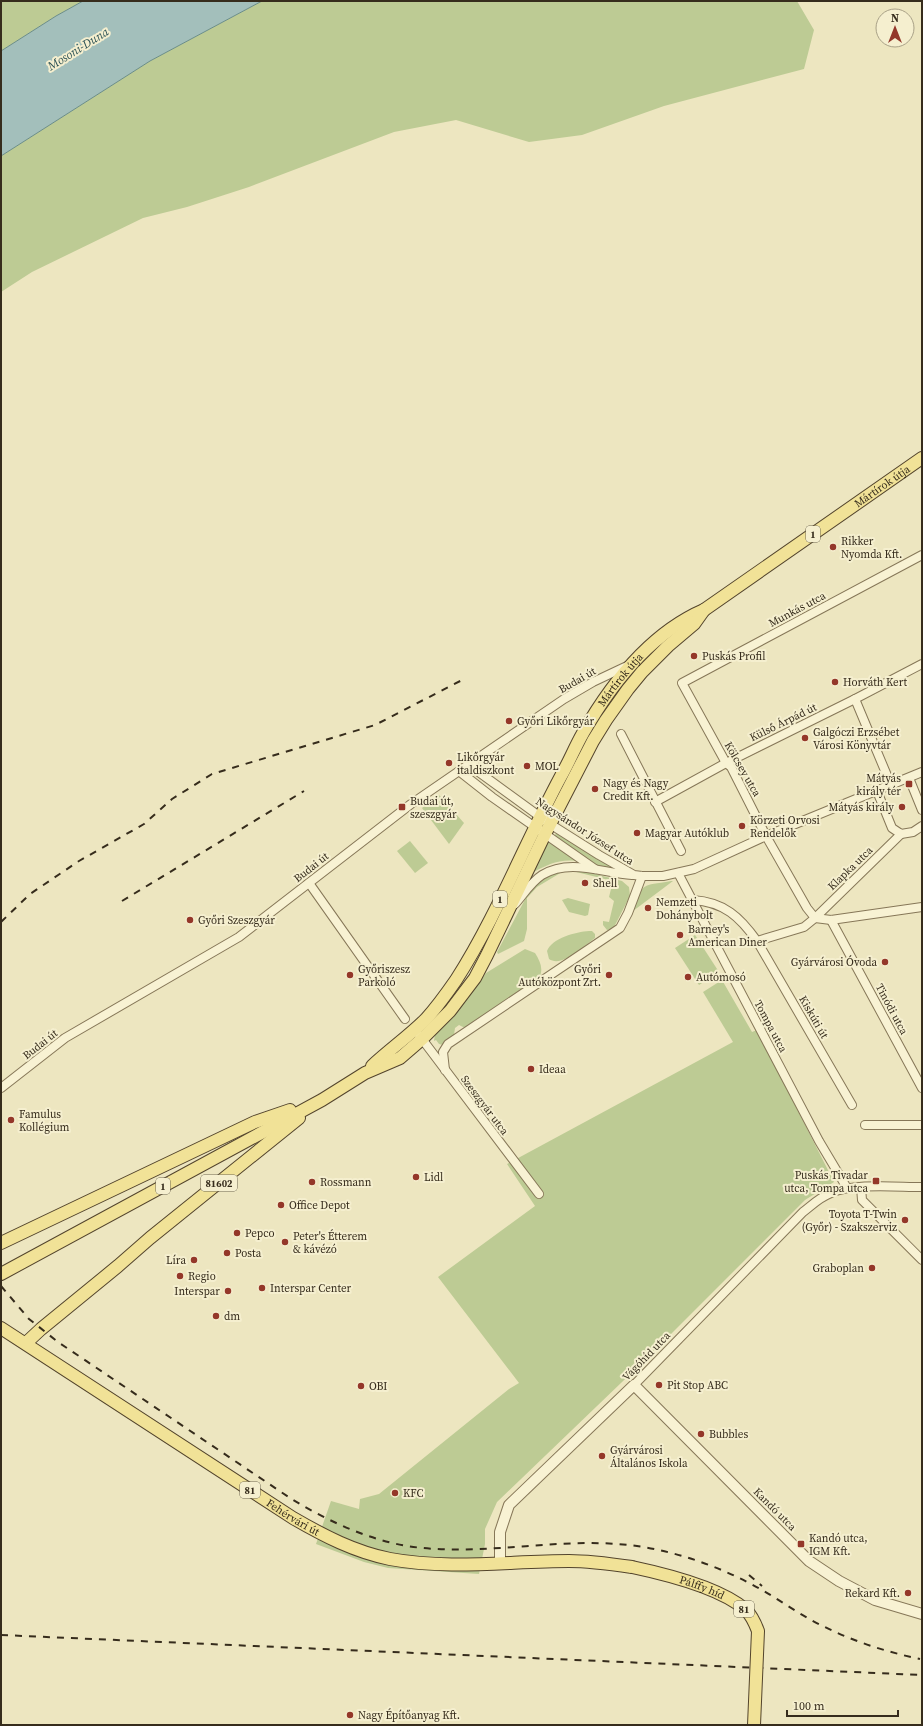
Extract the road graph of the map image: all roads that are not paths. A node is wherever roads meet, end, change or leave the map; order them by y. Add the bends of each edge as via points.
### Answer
1 (922, 458) edge
2 (922, 555) edge
3 (704, 610) junction
4 (634, 663) junction
5 (922, 664) edge
6 (682, 682) joint
7 (856, 699) junction
8 (621, 734) dead end
9 (726, 763) junction
10 (469, 765) junction
11 (459, 771) junction
12 (922, 772) edge
13 (909, 778) junction
14 (891, 785) junction
15 (877, 791) junction
16 (655, 802) junction
17 (922, 810) edge
18 (538, 822) junction
19 (922, 826) edge
20 (548, 829) junction
21 (901, 834) junction
22 (766, 836) junction
23 (681, 851) dead end
24 (595, 869) junction
25 (678, 873) junction
26 (638, 876) junction
27 (309, 883) junction
28 (694, 900) junction
29 (922, 907) edge
30 (506, 916) junction
31 (815, 918) junction
32 (831, 920) junction
33 (757, 941) junction
34 (405, 1019) dead end
35 (414, 1029) junction
36 (422, 1039) junction
37 (445, 1070) junction
38 (365, 1073) junction
39 (1, 1088) edge
40 (922, 1088) edge
41 (322, 1100) junction
42 (852, 1105) dead end
43 (865, 1125) dead end
44 (922, 1125) edge
45 (861, 1187) junction
46 (922, 1187) edge
47 (847, 1188) junction
48 (538, 1194) dead end
49 (1, 1243) edge
50 (922, 1260) edge
51 (3, 1273) edge
52 (1, 1328) edge
53 (26, 1343) junction
54 (634, 1385) junction
55 (500, 1564) junction
56 (632, 1567) joint
57 (922, 1614) edge
58 (754, 1725) edge

1 - 3 main road, Mártírok útja / 1
2 - 6 street, Munkás utca
3 - 4 main road, Mártírok útja / 1 via 682,621
3 - 20 main road, Mártírok útja / 1 via 694,624 642,672 617,703 593,741
4 - 10 street, Budai út via 564,699
4 - 18 main road, Mártírok útja / 1 via 607,695 583,733
5 - 7 street, Külső Árpád út
6 - 9 street, Kölcsey utca
7 - 9 street, Külső Árpád út
7 - 14 street
8 - 16 street
9 - 16 street, Külső Árpád út
9 - 22 street, Kölcsey utca via 731,767
10 - 11 street, Budai út
10 - 18 street, Nagysándor József utca
11 - 18 street
11 - 27 street, Budai út via 411,804
12 - 13 street, Nagysándor József utca
13 - 14 street, Nagysándor József utca
13 - 17 street
14 - 15 street, Nagysándor József utca
15 - 21 street via 892,828
15 - 22 street, Nagysándor József utca
16 - 23 street
18 - 20 street, Nagysándor József utca
18 - 20 street
18 - 35 main road, 1 via 495,910 462,969 438,1005
19 - 21 street via 913,832
20 - 24 street
20 - 26 street, Nagysándor József utca
20 - 30 main road, 1
21 - 31 street, Klapka utca
22 - 25 street, Nagysándor József utca via 694,869
22 - 31 street, Kölcsey utca
24 - 26 street
24 - 30 street via 568,866 542,875
25 - 26 street, Nagysándor József utca
25 - 28 street, Tompa utca
26 - 37 street via 628,913 620,928 452,1041 443,1052
27 - 34 street
27 - 39 street, Budai út via 239,937 65,1038
28 - 33 street, Kiskúti út via 707,901 726,909 743,921
28 - 47 street, Tompa utca via 817,1136
29 - 32 street
30 - 36 main road, 1 via 475,978 450,1011
31 - 32 street
31 - 33 street, Klapka utca via 804,927
32 - 40 street, Tinódi utca
33 - 42 street, Kiskúti út
35 - 36 street, Szeszgyár utca
35 - 38 main road, 1
36 - 37 street, Szeszgyár utca
36 - 38 main road, 1 via 400,1058
37 - 48 street, Szeszgyár utca
38 - 41 main road, 1
41 - 49 main road via 255,1122
41 - 51 main road, 1
41 - 53 main road, 81602 via 150,1238
43 - 44 street
45 - 46 street, Vágóhíd utca
45 - 47 street, Vágóhíd utca
45 - 50 street via 862,1200
47 - 54 street, Vágóhíd utca via 832,1192 803,1212
52 - 53 main road, Fehérvári út / 81
53 - 55 main road, Fehérvári út / 81 via 325,1537 397,1560 435,1564
54 - 55 street, Vágóhíd utca via 509,1505 500,1532
54 - 57 street, Kandó utca via 809,1561 875,1600
55 - 56 main road, Fehérvári út / 81 via 570,1561
56 - 58 main road, Pálffy híd / 81, bridge via 697,1585 739,1605 752,1617 758,1631

